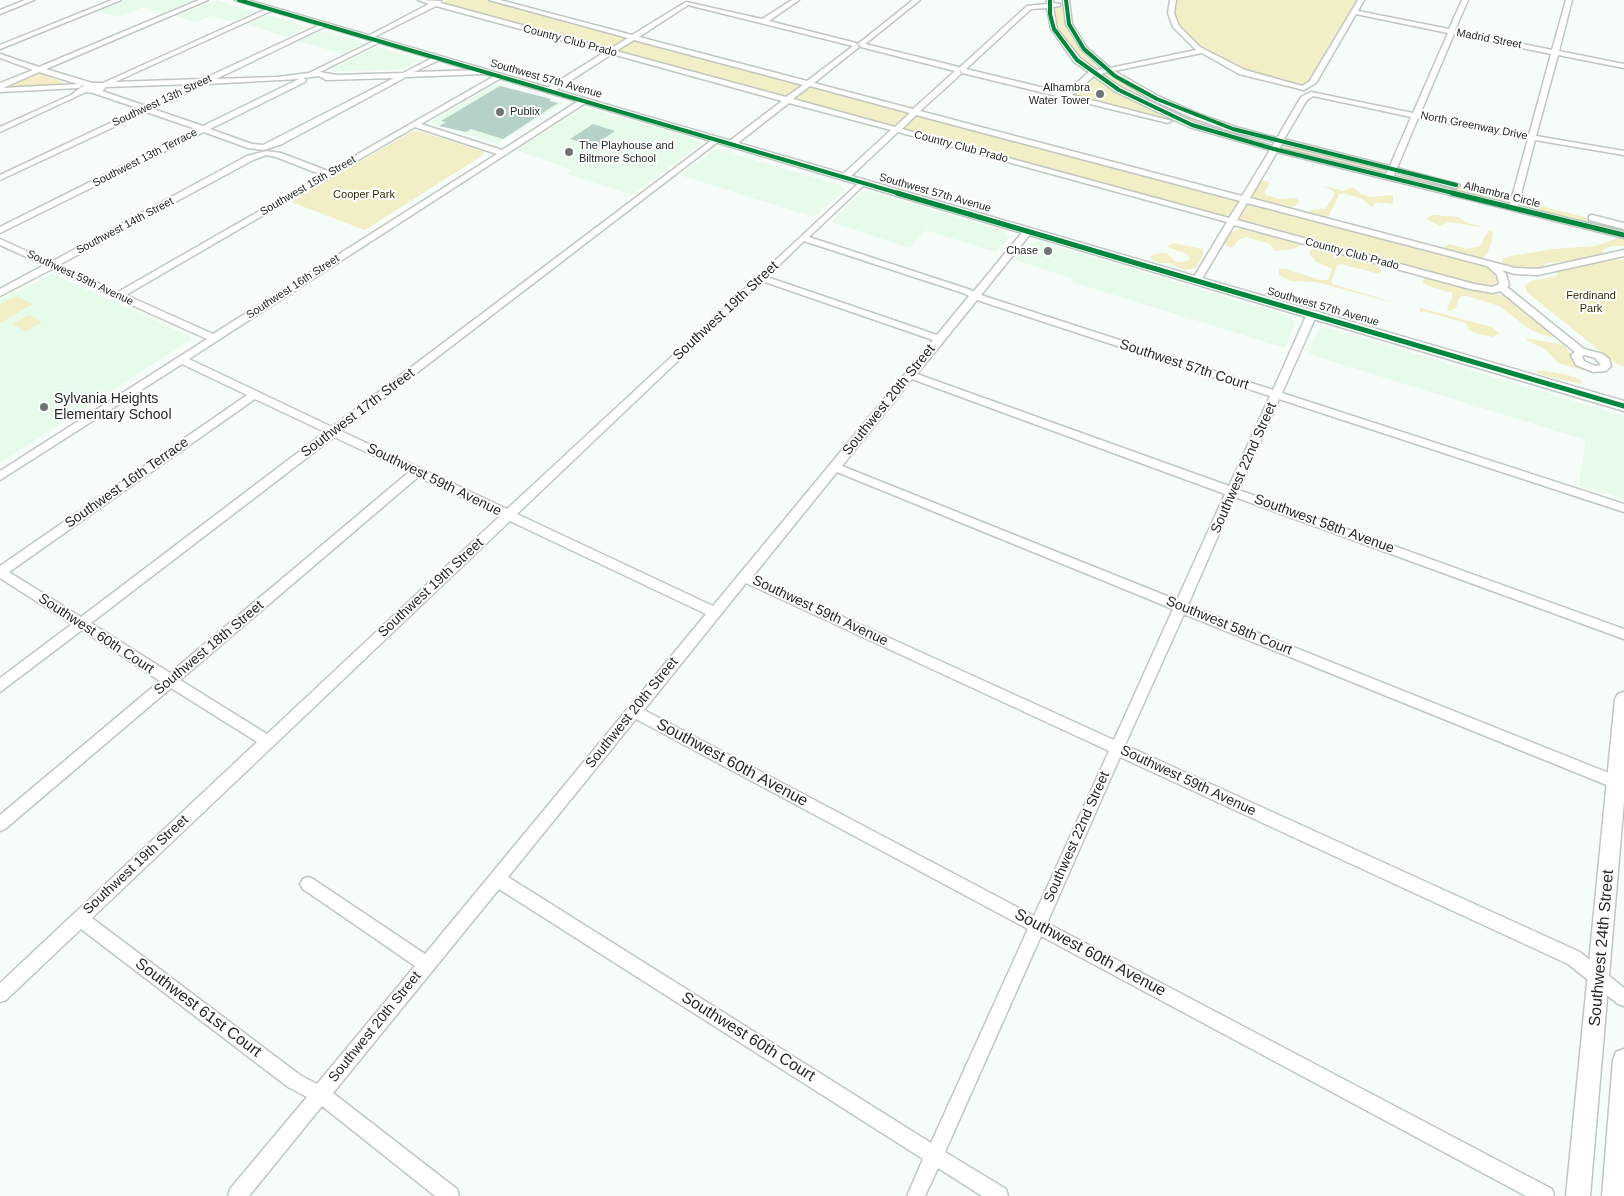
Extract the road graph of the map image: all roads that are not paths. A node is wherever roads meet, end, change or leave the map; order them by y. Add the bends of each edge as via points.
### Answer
1 (32, 0) edge
2 (118, 0) edge
3 (205, 0) edge
4 (239, 0) edge
5 (421, 0) edge
6 (444, 0) edge
7 (492, 0) edge
8 (675, 0) edge
9 (796, 0) edge
10 (916, 0) edge
11 (1173, 0) edge
12 (1361, 0) edge
13 (1465, 0) edge
14 (1569, 0) edge
15 (1050, 2) edge
16 (1066, 2) edge
17 (689, 3) edge
18 (436, 4) junction
19 (271, 9) junction
20 (0, 12) edge
21 (1354, 12) junction
22 (763, 22) junction
23 (324, 25) junction
24 (1452, 32) junction
25 (368, 38) junction
26 (633, 38) junction
27 (378, 41) junction
28 (858, 45) junction
29 (0, 47) edge
30 (1202, 51) junction
31 (610, 52) junction
32 (1555, 52) junction
33 (0, 56) edge
34 (436, 58) junction
35 (331, 65) junction
36 (1624, 66) edge
37 (39, 70) junction
38 (961, 70) junction
39 (1107, 70) junction
40 (484, 72) junction
41 (1093, 72) junction
42 (127, 74) junction
43 (322, 74) junction
44 (406, 74) junction
45 (381, 75) junction
46 (498, 76) junction
47 (334, 77) junction
48 (305, 78) junction
49 (277, 79) junction
50 (290, 81) junction
51 (204, 82) junction
52 (389, 83) junction
53 (809, 84) junction
54 (68, 85) junction
55 (126, 85) junction
56 (0, 88) edge
57 (94, 88) junction
58 (283, 89) junction
59 (550, 90) junction
60 (1308, 91) junction
61 (109, 95) junction
62 (1066, 96) junction
63 (74, 97) junction
64 (586, 100) junction
65 (788, 100) junction
66 (147, 108) junction
67 (915, 112) junction
68 (1416, 115) junction
69 (414, 124) junction
70 (1192, 125) junction
71 (1225, 126) junction
72 (204, 129) junction
73 (0, 130) edge
74 (896, 130) junction
75 (1532, 137) junction
76 (716, 139) junction
77 (1279, 140) junction
78 (731, 144) junction
79 (1274, 149) junction
80 (264, 150) junction
81 (503, 153) junction
82 (1624, 153) edge
83 (1391, 173) junction
84 (328, 174) junction
85 (845, 177) junction
86 (0, 178) edge
87 (862, 182) junction
88 (1245, 199) junction
89 (1515, 204) junction
90 (1232, 221) junction
91 (1624, 226) edge
92 (1028, 231) junction
93 (1624, 235) edge
94 (2, 236) edge
95 (803, 238) junction
96 (1624, 253) edge
97 (53, 264) junction
98 (1487, 264) junction
99 (761, 278) junction
100 (1197, 280) junction
101 (1501, 287) junction
102 (0, 293) edge
103 (975, 295) junction
104 (118, 296) junction
105 (1312, 314) junction
106 (213, 338) junction
107 (939, 339) junction
108 (1581, 352) dead end
109 (180, 359) junction
110 (910, 374) junction
111 (254, 395) junction
112 (1277, 395) junction
113 (1624, 406) edge
114 (333, 432) junction
115 (834, 467) junction
116 (417, 472) junction
117 (0, 476) edge
118 (1233, 491) junction
119 (1624, 508) edge
120 (508, 516) junction
121 (0, 572) edge
122 (744, 577) junction
123 (1182, 607) junction
124 (714, 613) junction
125 (81, 624) junction
126 (1624, 634) edge
127 (169, 681) junction
128 (0, 686) edge
129 (1624, 699) edge
130 (634, 710) junction
131 (268, 742) junction
132 (1117, 748) junction
133 (1620, 784) edge
134 (0, 824) edge
135 (497, 879) junction
136 (308, 884) dead end
137 (79, 918) junction
138 (1037, 926) junction
139 (426, 964) junction
140 (1599, 978) junction
141 (0, 994) edge
142 (1624, 998) edge
143 (1624, 1060) edge
144 (319, 1095) junction
145 (934, 1155) junction
146 (237, 1196) edge
147 (450, 1196) edge
148 (916, 1196) edge
149 (998, 1196) edge
150 (1545, 1196) edge
151 (1578, 1196) edge
152 (1614, 1196) edge

1 - 20 street
2 - 29 street
3 - 37 street
4 - 19 main road, Southwest 57th Avenue
5 - 18 street, Country Club Prado
6 - 18 street
7 - 26 street, Country Club Prado
8 - 17 street
9 - 22 street
10 - 28 street
11 - 30 street, North Greenway Drive via 1171,13 1176,27
12 - 21 street
13 - 24 street
14 - 32 street
15 - 16 street
15 - 38 street via 1029,7
15 - 41 street, Alhambra Circle via 1051,20 1058,36 1074,57
16 - 39 street, Alhambra Circle via 1068,22 1076,38
17 - 22 street
17 - 26 street
18 - 25 street
18 - 31 street, Country Club Prado
19 - 23 main road, Southwest 57th Avenue
19 - 42 street
21 - 24 street, Madrid Street
21 - 60 street
22 - 28 street
23 - 25 main road, Southwest 57th Avenue
23 - 51 street, Southwest 13th Street
24 - 32 street, Madrid Street
24 - 68 street
25 - 27 main road, Southwest 57th Avenue
26 - 31 street
26 - 53 street, Country Club Prado
27 - 34 main road, Southwest 57th Avenue
27 - 35 street, Southwest 13th Terrace
28 - 38 street
28 - 53 street
30 - 39 street
30 - 60 street, North Greenway Drive via 1236,69
31 - 59 street
31 - 65 street, Country Club Prado
32 - 36 street, Madrid Street
32 - 75 street
33 - 37 street
34 - 40 main road, Southwest 57th Avenue
34 - 44 street, Southwest 14th Street
35 - 43 street, Southwest 13th Terrace
35 - 48 street, Southwest 13th Terrace
37 - 54 street
37 - 56 street
38 - 62 street
38 - 67 street
39 - 41 street
39 - 71 street, Alhambra Circle via 1157,99
40 - 44 street
40 - 46 main road, Southwest 57th Avenue
41 - 62 street
41 - 70 street, Alhambra Circle via 1125,94
42 - 55 street via 123,80
42 - 57 street
43 - 47 street
43 - 48 street, Southwest 13th Terrace
44 - 45 street
44 - 52 street, Southwest 14th Street
45 - 47 street
45 - 52 street
46 - 59 main road, Southwest 57th Avenue
46 - 69 street, Southwest 15th Street
47 - 48 street
48 - 49 street
48 - 50 street
48 - 58 street, Southwest 13th Terrace
49 - 50 street
49 - 51 street
50 - 58 street, Southwest 13th Terrace
51 - 55 street
51 - 66 street, Southwest 13th Street
52 - 80 street, Southwest 14th Street
53 - 65 street
53 - 67 street, Country Club Prado
54 - 56 street
54 - 57 street
54 - 63 street via 76,92
55 - 57 street
55 - 61 street via 112,90
57 - 61 street
57 - 63 street
58 - 72 street, Southwest 13th Terrace
59 - 64 main road, Southwest 57th Avenue
60 - 68 street, North Greenway Drive
60 - 77 street
61 - 66 street
62 - 70 street
63 - 73 street
64 - 76 main road, Southwest 57th Avenue
64 - 81 street, Southwest 16th Street
65 - 74 street, Country Club Prado
65 - 78 street
66 - 72 street
66 - 86 street, Southwest 13th Street
67 - 74 street
67 - 88 street, Country Club Prado
68 - 75 street, North Greenway Drive
68 - 83 street
69 - 81 street
69 - 84 street, Southwest 15th Street
70 - 71 street
70 - 79 street, Alhambra Circle
71 - 77 street, Alhambra Circle
72 - 80 street
72 - 94 street, Southwest 13th Terrace
74 - 85 street
74 - 90 street, Country Club Prado
75 - 82 street, North Greenway Drive
75 - 89 street
76 - 78 main road, Southwest 57th Avenue
76 - 114 street, Southwest 17th Street
77 - 79 street
77 - 83 street, Alhambra Circle
78 - 85 main road, Southwest 57th Avenue
79 - 83 street, Alhambra Circle
79 - 88 street
80 - 84 street
80 - 97 street, Southwest 14th Street
81 - 106 street, Southwest 16th Street
83 - 89 street, Alhambra Circle
84 - 104 street, Southwest 15th Street
85 - 87 main road, Southwest 57th Avenue
87 - 92 main road, Southwest 57th Avenue
87 - 95 street, Southwest 19th Street
88 - 90 street
88 - 98 street, Country Club Prado
89 - 91 street, Alhambra Circle
89 - 93 street, Alhambra Circle
90 - 100 street
90 - 101 street, Country Club Prado via 1473,287 1487,290
92 - 100 main road, Southwest 57th Avenue
92 - 103 street, Southwest 20th Street
94 - 97 street, Southwest 59th Avenue
95 - 99 street, Southwest 19th Street
95 - 103 street, Southwest 57th Court
96 - 98 street, Country Club Prado via 1530,272
97 - 102 street, Southwest 14th Street
97 - 104 street, Southwest 59th Avenue
98 - 101 street via 1501,274 1504,282
99 - 107 street
99 - 120 street, Southwest 19th Street
100 - 105 main road, Southwest 57th Avenue
101 - 108 street
103 - 107 street, Southwest 20th Street
103 - 112 street, Southwest 57th Court
104 - 106 street, Southwest 59th Avenue
105 - 112 street, Southwest 22nd Street
105 - 113 main road, Southwest 57th Avenue
106 - 109 street, Southwest 16th Street
107 - 110 street, Southwest 20th Street
109 - 111 street, Southwest 59th Avenue
109 - 117 street, Southwest 16th Street
110 - 115 street, Southwest 20th Street
110 - 118 street, Southwest 58th Avenue
111 - 114 street, Southwest 59th Avenue
111 - 121 street, Southwest 16th Terrace
112 - 118 street, Southwest 22nd Street
112 - 119 street, Southwest 57th Court
114 - 116 street, Southwest 59th Avenue
114 - 125 street, Southwest 17th Street
115 - 122 street, Southwest 20th Street
115 - 123 street, Southwest 58th Court
116 - 120 street, Southwest 59th Avenue
116 - 127 street, Southwest 18th Street
118 - 123 street, Southwest 22nd Street
118 - 126 street, Southwest 58th Avenue
120 - 124 street, Southwest 59th Avenue
120 - 131 street, Southwest 19th Street
121 - 125 street, Southwest 60th Court
122 - 124 street, Southwest 20th Street
122 - 132 street, Southwest 59th Avenue
123 - 132 street, Southwest 22nd Street
123 - 133 street, Southwest 58th Court
124 - 130 street, Southwest 20th Street
125 - 127 street, Southwest 60th Court
125 - 128 street, Southwest 17th Street
127 - 131 street, Southwest 60th Court
127 - 134 street, Southwest 18th Street
129 - 133 main road, Southwest 24th Street
130 - 135 street, Southwest 20th Street
130 - 138 street, Southwest 60th Avenue
131 - 137 street, Southwest 19th Street
132 - 138 street, Southwest 22nd Street
132 - 140 street, Southwest 59th Avenue via 1574,958
133 - 140 main road, Southwest 24th Street
135 - 139 street, Southwest 20th Street
135 - 145 street, Southwest 60th Court
136 - 139 street
137 - 141 street, Southwest 19th Street
137 - 144 street, Southwest 61st Court via 294,1081
138 - 145 street, Southwest 22nd Street
138 - 150 street, Southwest 60th Avenue
139 - 144 street, Southwest 20th Street
140 - 142 street, Southwest 59th Avenue
140 - 151 main road, Southwest 24th Street
143 - 152 main road
144 - 146 street, Southwest 20th Street
144 - 147 street, Southwest 61st Court via 334,1103
145 - 148 street, Southwest 22nd Street
145 - 149 street, Southwest 60th Court

